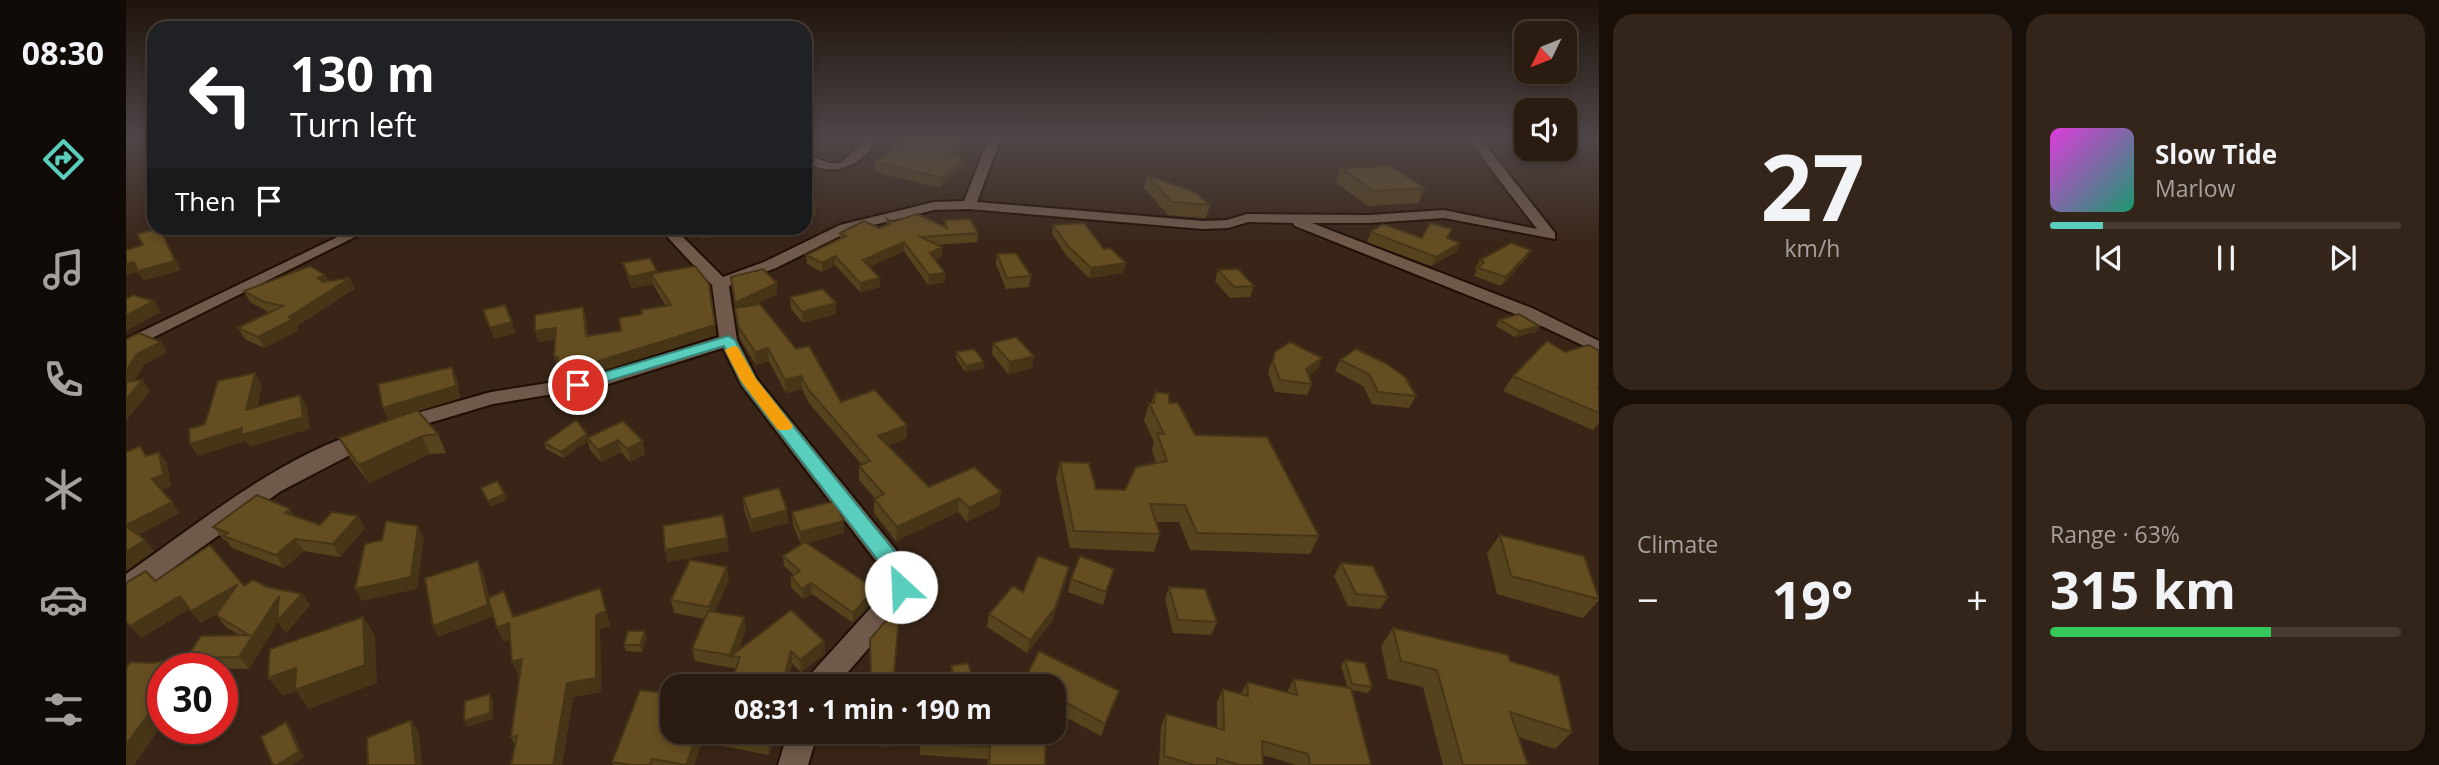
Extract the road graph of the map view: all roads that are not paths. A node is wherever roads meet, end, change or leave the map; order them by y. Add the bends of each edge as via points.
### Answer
1 (981, 174) edge
2 (1501, 174) edge
3 (969, 205) junction
4 (1290, 218) junction
5 (352, 235) edge
6 (673, 235) edge
7 (720, 284) junction
8 (728, 340) junction
9 (126, 346) edge
10 (1599, 348) edge
11 (126, 588) edge
12 (826, 674) edge
13 (799, 744) edge
14 (793, 765) edge

1 - 3 street
2 - 4 street via 1550,236 1444,214
3 - 4 street via 1203,225
3 - 7 street via 934,206 863,222
4 - 10 street via 1526,312
5 - 9 street
6 - 7 street
7 - 8 street
8 - 11 street via 595,382 457,407 350,444 281,480
8 - 12 street via 748,381 899,576 896,598
13 - 14 street

